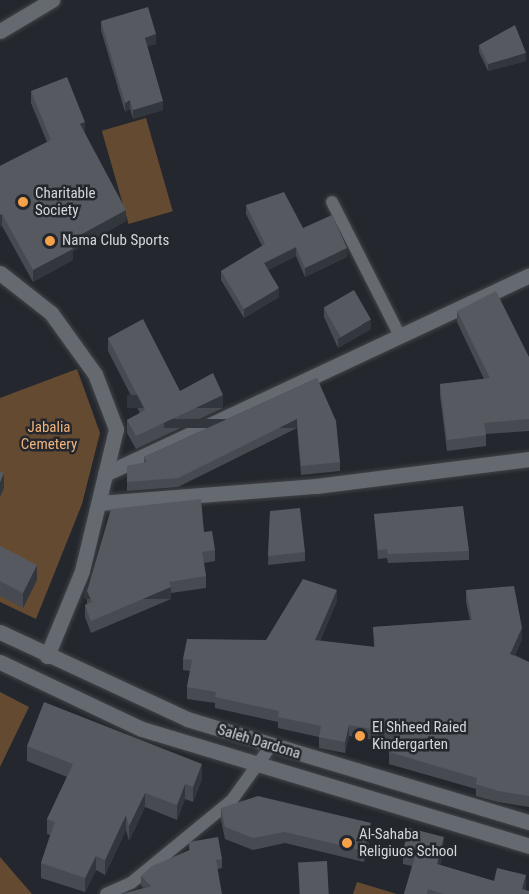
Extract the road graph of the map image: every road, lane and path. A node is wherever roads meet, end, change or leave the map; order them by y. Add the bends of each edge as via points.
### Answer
1 (52, 0) edge
2 (0, 31) edge
3 (332, 202) dead end
4 (0, 273) edge
5 (529, 275) edge
6 (400, 336) junction
7 (529, 459) edge
8 (105, 474) junction
9 (99, 503) junction
10 (0, 632) edge
11 (47, 656) junction
12 (0, 662) edge
13 (270, 747) junction
14 (256, 767) junction
15 (529, 822) edge
16 (529, 846) edge
17 (106, 894) edge

1 - 2 street
3 - 6 lane
4 - 8 street via 51,313 95,374 116,429
5 - 6 street
6 - 8 street
7 - 9 street via 316,486
8 - 9 street
9 - 11 street via 82,571
10 - 11 street, Saleh Dardona
11 - 13 street, Saleh Dardona via 147,704
12 - 14 street, Saleh Dardona via 142,729
13 - 14 lane
13 - 15 street, Saleh Dardona
14 - 16 street, Saleh Dardona
14 - 17 lane via 232,800 131,883

